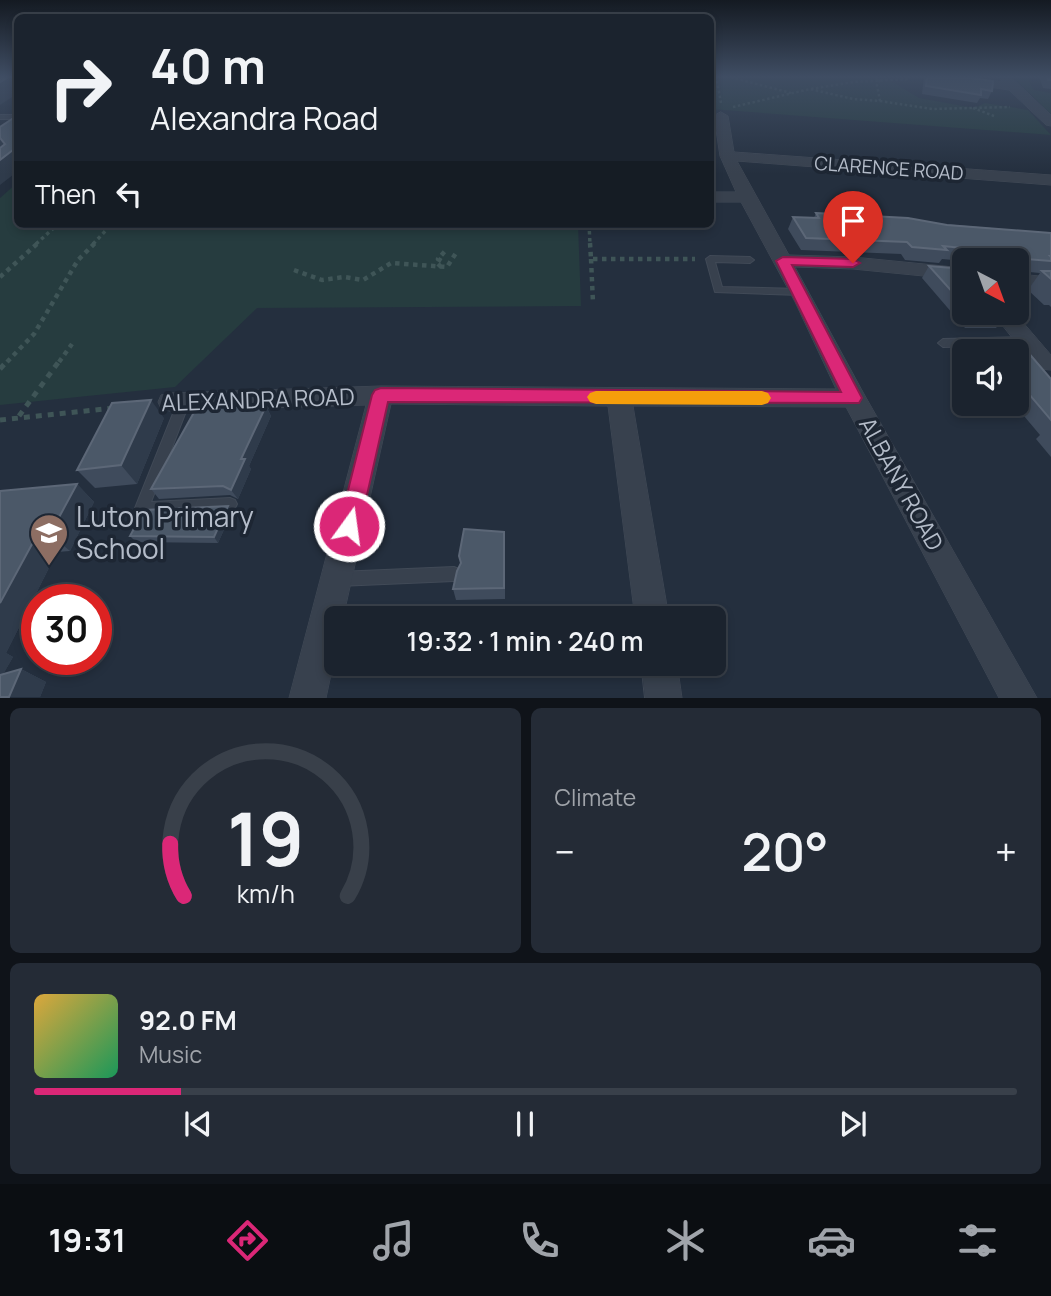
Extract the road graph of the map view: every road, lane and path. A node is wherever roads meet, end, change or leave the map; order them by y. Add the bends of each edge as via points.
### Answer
1 (932, 109) edge
2 (951, 109) edge
3 (975, 109) edge
4 (1017, 109) edge
5 (1034, 109) edge
6 (1037, 112) junction
7 (722, 116) dead end
8 (994, 116) dead end
9 (1051, 122) edge
10 (727, 156) junction
11 (1051, 180) edge
12 (714, 197) edge
13 (747, 197) junction
14 (54, 228) edge
15 (108, 228) edge
16 (589, 228) edge
17 (447, 250) dead end
18 (456, 253) dead end
19 (591, 259) junction
20 (710, 259) junction
21 (750, 260) dead end
22 (783, 261) junction
23 (438, 267) junction
24 (294, 270) dead end
25 (952, 273) edge
26 (0, 277) edge
27 (1029, 281) edge
28 (1051, 283) edge
29 (800, 292) junction
30 (593, 303) dead end
31 (943, 343) dead end
32 (952, 343) edge
33 (72, 344) dead end
34 (1029, 344) edge
35 (1045, 363) dead end
36 (0, 369) edge
37 (381, 395) junction
38 (619, 398) junction
39 (853, 398) junction
40 (177, 401) joint
41 (115, 408) edge
42 (18, 417) junction
43 (0, 419) edge
44 (230, 504) edge
45 (454, 574) edge
46 (336, 579) junction
47 (650, 606) edge
48 (661, 676) edge
49 (307, 698) edge
50 (664, 698) edge
51 (1019, 698) edge

1 - 2 path
3 - 8 path
4 - 6 path
5 - 6 street
6 - 9 street
7 - 10 street, ALBANY ROAD
10 - 11 street, CLARENCE ROAD
10 - 13 street, ALBANY ROAD
12 - 13 street
13 - 22 street, ALBANY ROAD
14 - 26 path
15 - 36 path via 78,260 34,334
16 - 19 path
17 - 23 path via 438,258 443,262
18 - 23 path via 447,267
19 - 20 path
19 - 30 path
20 - 21 lane
20 - 29 lane via 718,290
22 - 25 street
22 - 29 street, ALBANY ROAD
23 - 24 path via 391,263 357,280 322,280
27 - 28 street
29 - 39 street, ALBANY ROAD
31 - 32 lane
33 - 42 path
34 - 35 street
37 - 38 street, ALEXANDRA ROAD
37 - 40 street, ALEXANDRA ROAD
37 - 46 street
38 - 39 street, ALEXANDRA ROAD
38 - 47 street
39 - 51 street, ALBANY ROAD
40 - 44 lane via 142,508
41 - 42 path
42 - 43 path
45 - 46 lane
46 - 49 street
48 - 50 street

